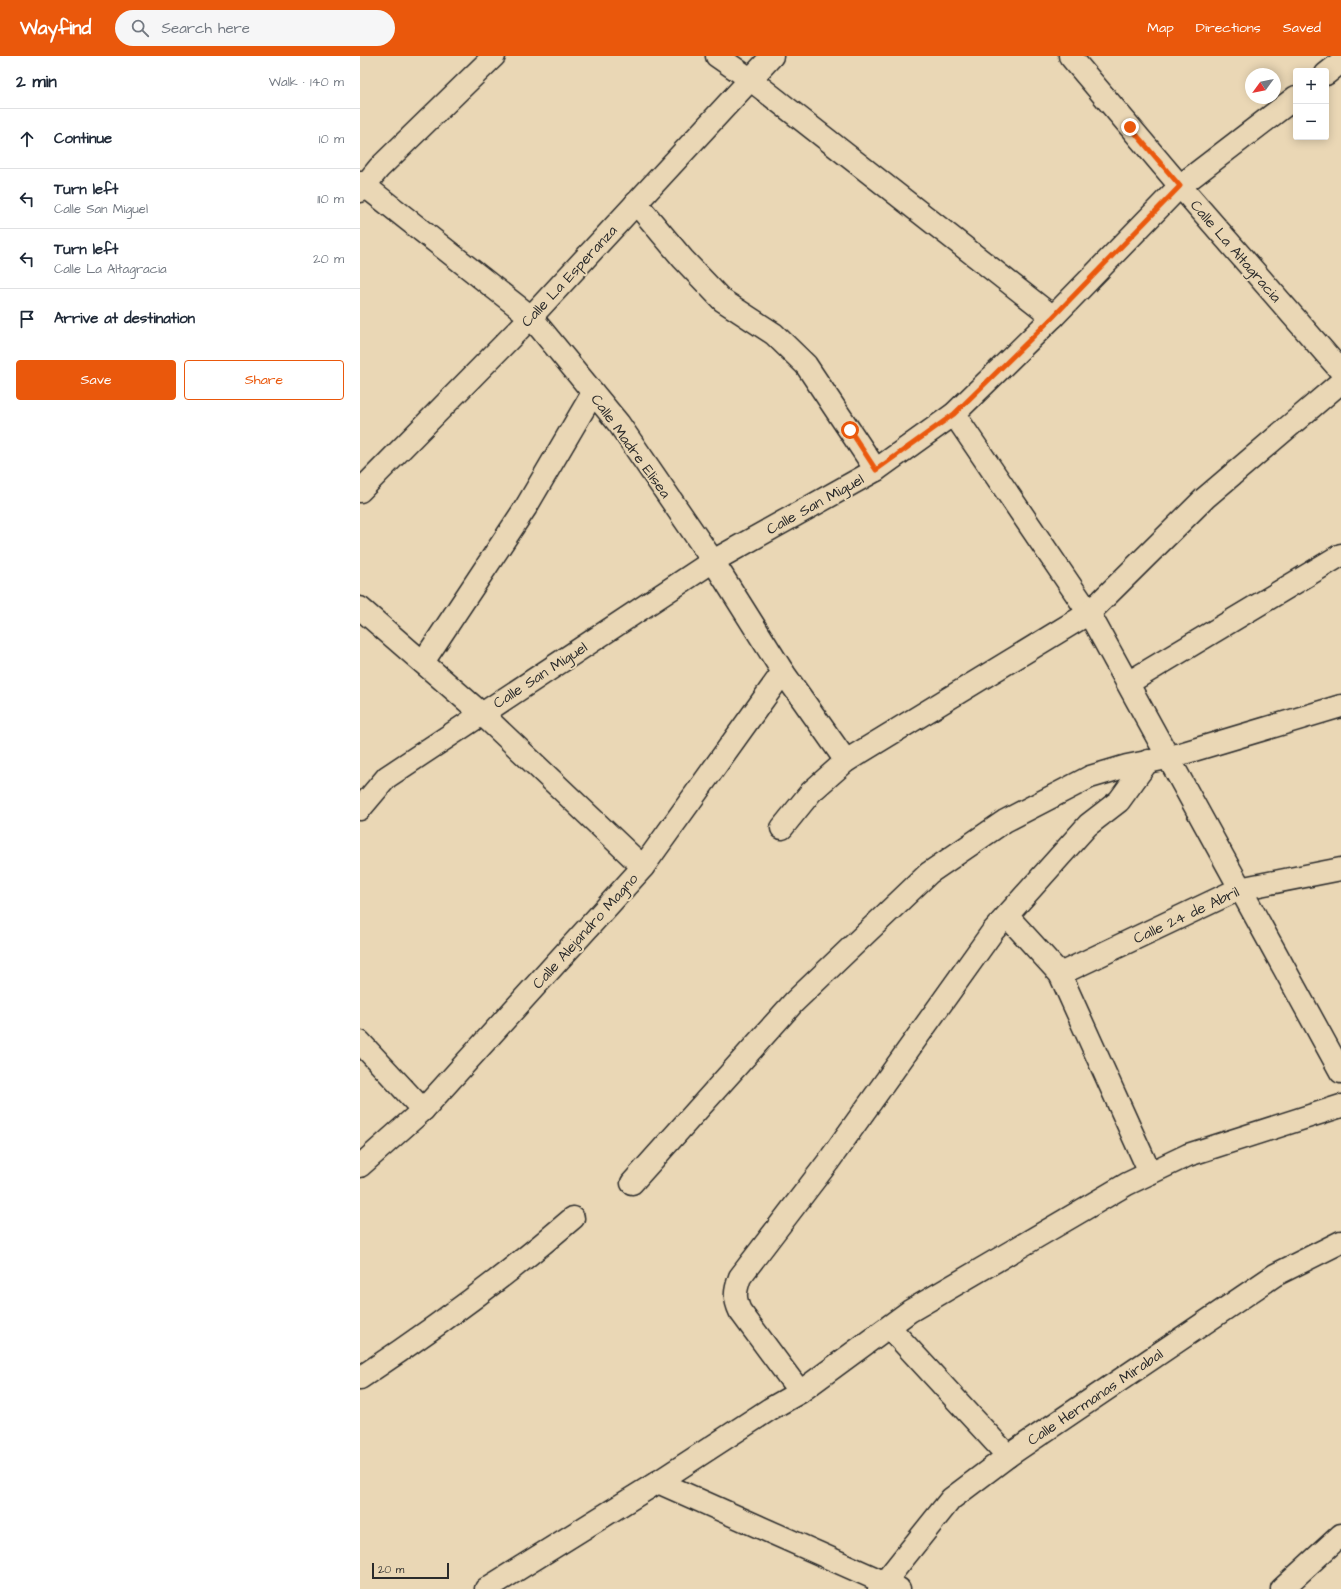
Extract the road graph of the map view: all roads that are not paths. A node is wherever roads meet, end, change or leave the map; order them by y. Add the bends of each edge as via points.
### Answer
1 (494, 56) edge
2 (717, 56) edge
3 (772, 56) edge
4 (1070, 56) edge
5 (1341, 62) edge
6 (1329, 72) edge
7 (750, 79) junction
8 (1293, 99) edge
9 (362, 186) edge
10 (1180, 186) junction
11 (636, 203) junction
12 (531, 317) junction
13 (1053, 317) junction
14 (1341, 371) edge
15 (1341, 382) edge
16 (593, 393) junction
17 (954, 414) junction
18 (876, 470) junction
19 (360, 490) edge
20 (1341, 555) edge
21 (713, 561) junction
22 (360, 608) edge
23 (1089, 613) junction
24 (423, 662) junction
25 (783, 672) junction
26 (1128, 683) junction
27 (1341, 706) edge
28 (482, 714) junction
29 (1158, 760) junction
30 (846, 761) junction
31 (360, 809) edge
32 (782, 828) dead end
33 (642, 867) junction
34 (1341, 869) edge
35 (1239, 889) junction
36 (1007, 916) junction
37 (1060, 974) junction
38 (360, 1042) edge
39 (1341, 1072) edge
40 (1341, 1106) edge
41 (423, 1110) junction
42 (360, 1166) edge
43 (1150, 1173) junction
44 (632, 1183) dead end
45 (573, 1218) dead end
46 (1341, 1242) edge
47 (889, 1327) junction
48 (360, 1378) edge
49 (800, 1392) junction
50 (1008, 1456) junction
51 (658, 1482) junction
52 (1341, 1535) edge
53 (887, 1586) edge
54 (486, 1589) edge
55 (1282, 1589) edge

1 - 9 street
2 - 7 street
3 - 7 street, Calle La Esperanza
4 - 10 street, Calle La Altagracia
5 - 6 street
7 - 11 street, Calle La Esperanza
7 - 13 street
8 - 10 street, Calle San Miguel
9 - 12 street, Calle Madre Elisea
10 - 13 street, Calle San Miguel
10 - 14 street, Calle La Altagracia
11 - 12 street, Calle La Esperanza
11 - 18 street via 722,300 774,334 806,365
12 - 16 street, Calle Madre Elisea
12 - 19 street, Calle La Esperanza
13 - 17 street, Calle San Miguel
15 - 23 street via 1205,498
16 - 21 street, Calle Madre Elisea via 619,424
16 - 24 street via 526,507
17 - 18 street, Calle San Miguel
17 - 23 street
18 - 21 street, Calle San Miguel
20 - 26 street
21 - 25 street, Calle Madre Elisea
21 - 28 street, Calle San Miguel
22 - 24 street
23 - 26 street
23 - 30 street
24 - 28 street
25 - 30 street, Calle Madre Elisea
25 - 33 street, Calle Alejandro Magno
26 - 29 street
27 - 29 street
28 - 31 street, Calle San Miguel via 387,777
28 - 33 street
29 - 35 street
29 - 36 street via 1119,801 1088,825
29 - 44 street via 1127,766 1083,781 1006,821 929,873 794,1002
30 - 32 street via 811,792
33 - 41 street, Calle Alejandro Magno
34 - 35 street, Calle 24 de Abril
35 - 37 street, Calle 24 de Abril
35 - 39 street
36 - 37 street
36 - 49 street via 993,931 828,1162 740,1277 735,1289 735,1299 740,1311
37 - 43 street
38 - 41 street
40 - 43 street via 1188,1155
41 - 42 street, Calle Alejandro Magno
43 - 47 street via 917,1307
45 - 48 street via 412,1343
46 - 50 street, Calle Hermanas Mirabal via 1276,1274
47 - 49 street
47 - 50 street
49 - 51 street
50 - 53 street, Calle Hermanas Mirabal via 951,1499
51 - 53 street
51 - 54 street
52 - 55 street

